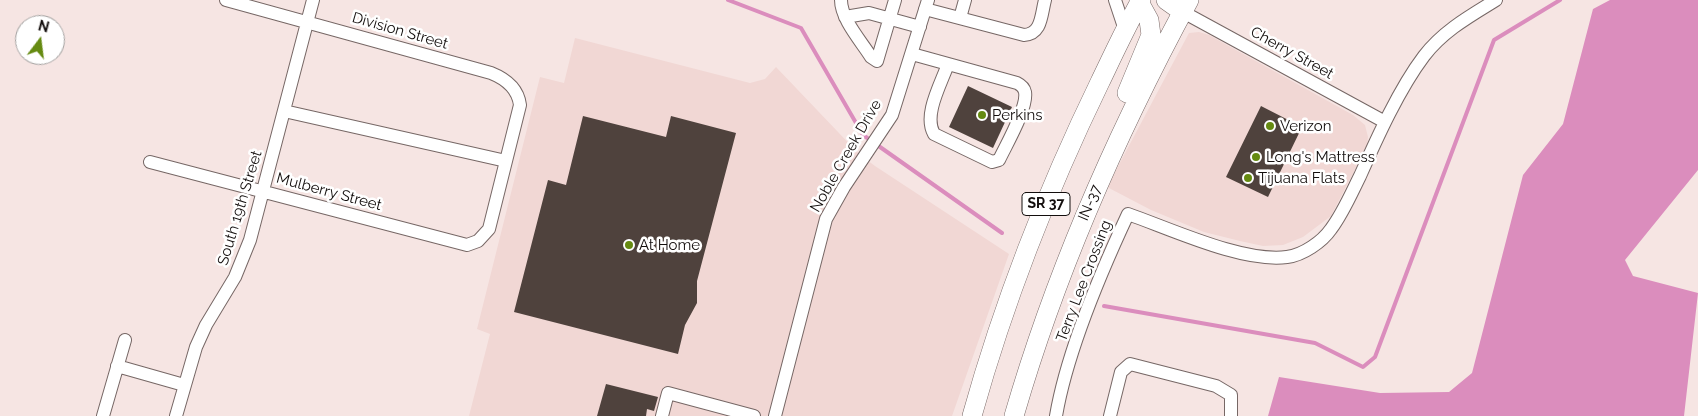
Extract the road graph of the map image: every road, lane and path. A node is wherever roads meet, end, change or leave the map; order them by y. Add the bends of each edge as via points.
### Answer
1 (226, 0) edge
2 (313, 0) edge
3 (840, 0) edge
4 (895, 0) edge
5 (965, 0) edge
6 (1044, 0) edge
7 (1115, 0) edge
8 (1166, 0) edge
9 (1496, 0) edge
10 (1139, 1) edge
11 (926, 4) edge
12 (1186, 6) edge
13 (846, 17) junction
14 (890, 18) junction
15 (960, 18) junction
16 (307, 22) junction
17 (920, 27) junction
18 (1125, 30) junction
19 (912, 54) junction
20 (948, 64) junction
21 (284, 110) junction
22 (1385, 122) junction
23 (1121, 134) junction
24 (506, 161) junction
25 (150, 162) dead end
26 (263, 192) junction
27 (125, 340) dead end
28 (117, 366) junction
29 (184, 385) junction
30 (103, 416) edge
31 (176, 416) edge
32 (662, 416) edge
33 (754, 416) edge
34 (775, 416) edge
35 (972, 416) edge
36 (1014, 416) edge
37 (1056, 416) edge
38 (1110, 416) edge
39 (1231, 416) edge

1 - 16 street, Division Street
2 - 16 street, South 19th Street
3 - 13 street via 840,8
4 - 14 street
5 - 15 street
6 - 15 street via 1037,30 1032,34 1024,35
7 - 18 street
8 - 12 highway
9 - 22 street, Terry Lee Crossing via 1434,44
10 - 18 highway, SR 37
10 - 23 highway via 1149,20 1151,34 1126,95
11 - 15 street
11 - 17 street, Noble Creek Drive
12 - 22 street, Cherry Street
12 - 23 highway, IN-37 / SR 37
13 - 14 street via 869,13
13 - 14 street via 871,57 877,61
14 - 17 street
16 - 21 street, South 19th Street
16 - 24 street, Division Street via 498,76 514,89 520,105
17 - 19 street, Noble Creek Drive
18 - 35 highway, SR 37 via 1027,249
19 - 20 street
19 - 34 street, Noble Creek Drive via 892,115 826,219
20 - 20 street via 1022,86 1025,92 1021,111 999,160 992,162 934,134 930,128 929,118
21 - 24 street
21 - 26 street, South 19th Street
22 - 37 street, Terry Lee Crossing via 1346,205 1330,230 1312,247 1289,257 1263,258 1242,254 1128,214 1087,311
23 - 36 highway, IN-37 / SR 37 via 1069,256
24 - 26 street, Mulberry Street via 490,229 471,245
25 - 26 street, Mulberry Street
26 - 29 street, South 19th Street via 242,264 206,325
27 - 28 street
28 - 29 street
28 - 30 street
29 - 31 street, South 19th Street
32 - 33 street via 668,393
38 - 39 street via 1121,372 1130,364 1216,386 1231,395

